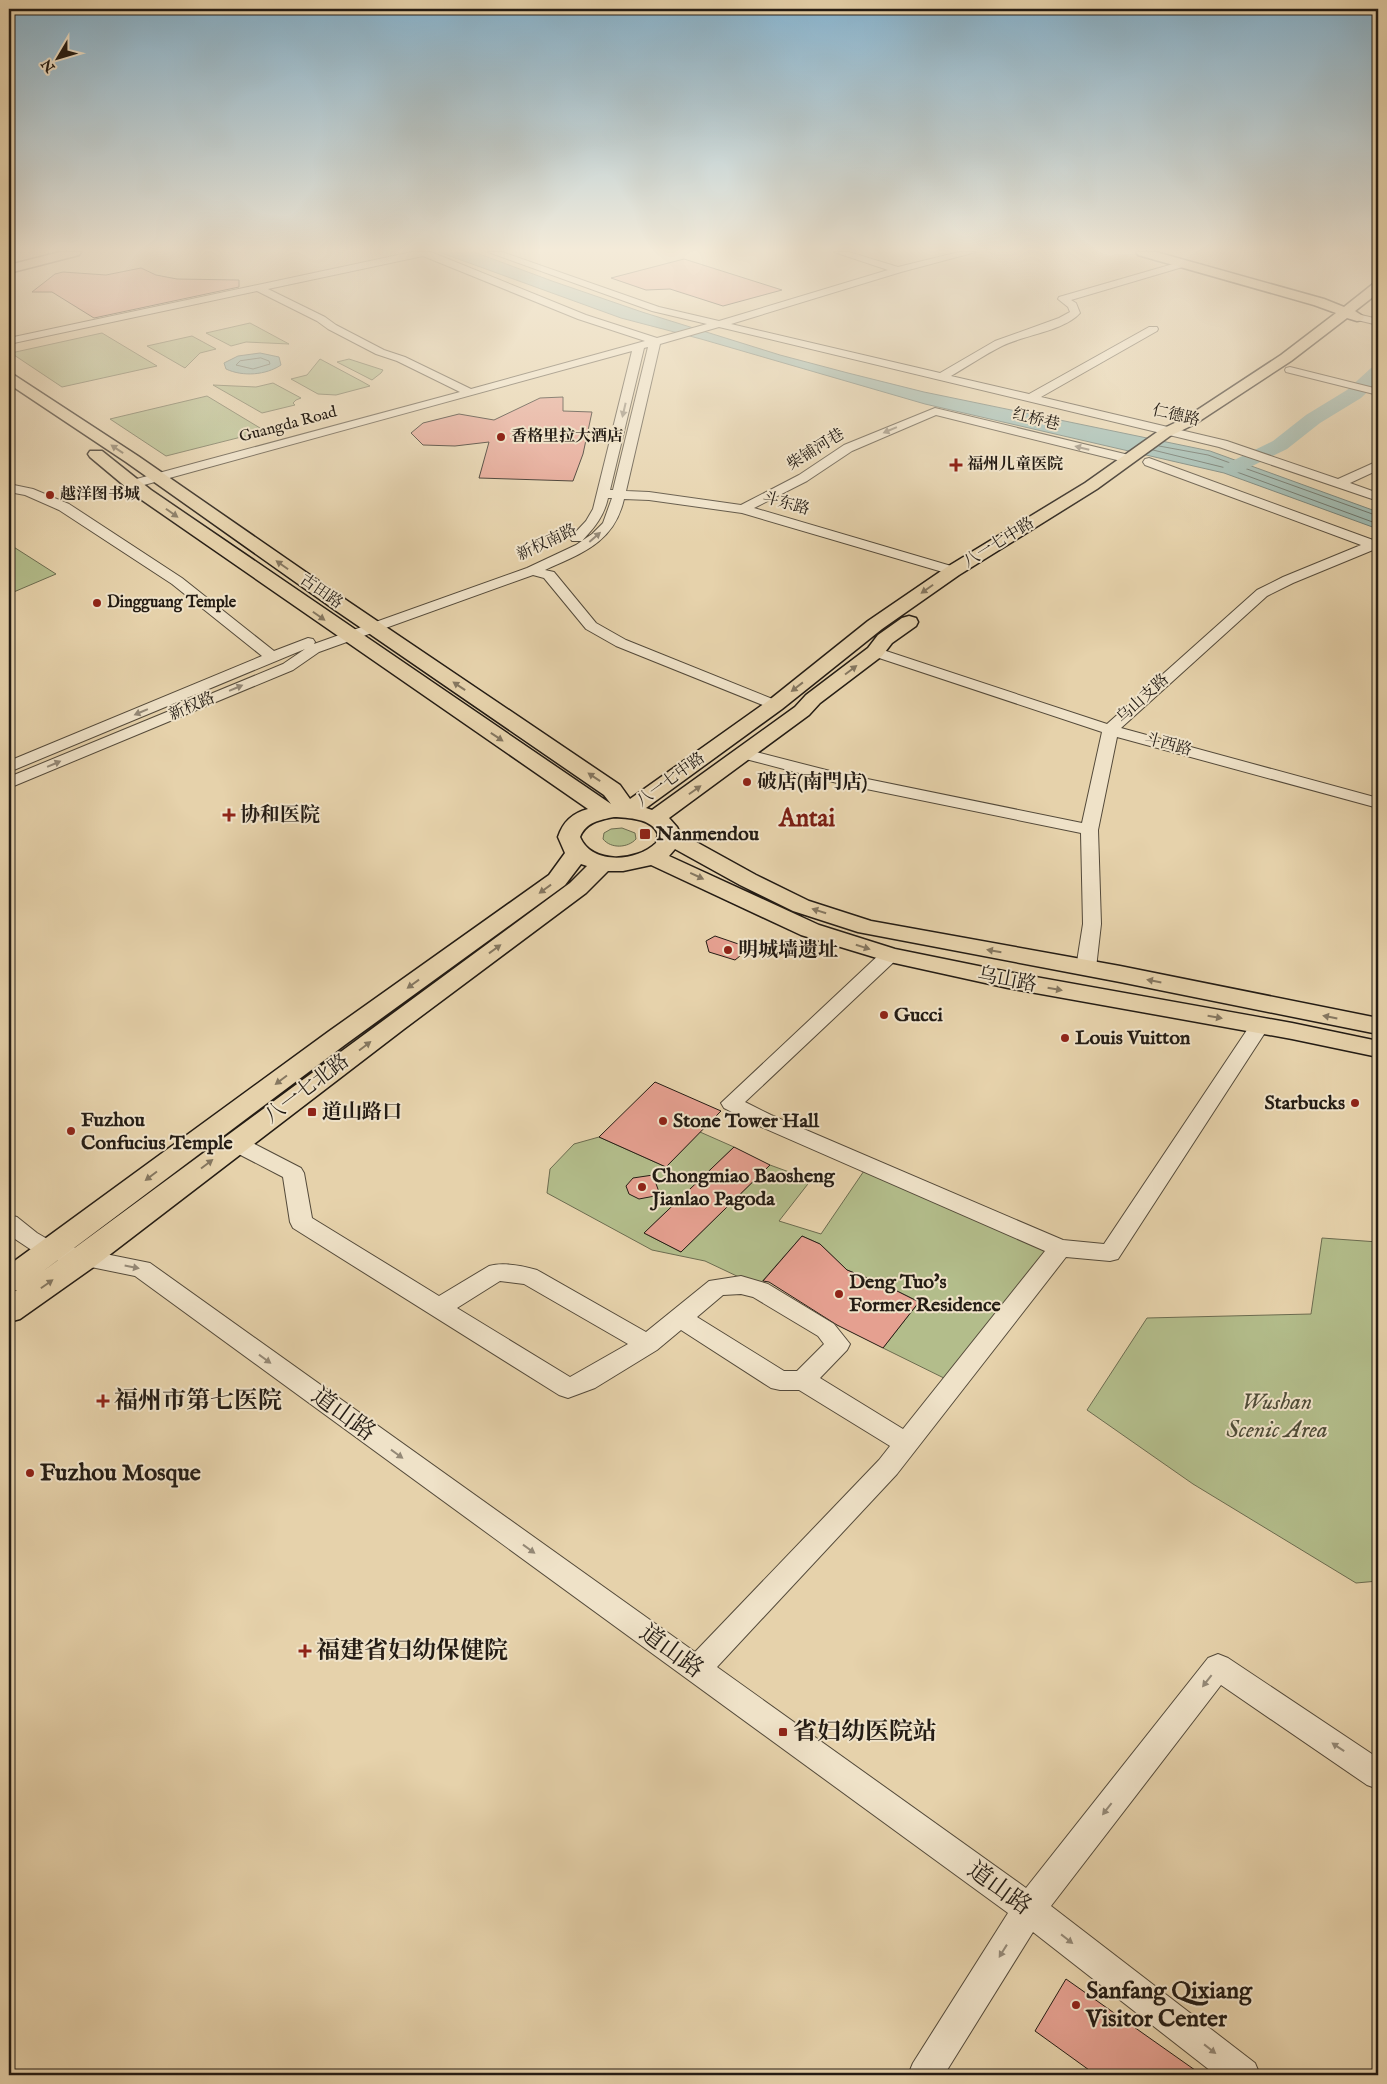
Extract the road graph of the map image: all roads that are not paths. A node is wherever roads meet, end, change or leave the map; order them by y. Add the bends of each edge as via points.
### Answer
1 (375, 349) edge
2 (627, 349) edge
3 (638, 349) edge
4 (658, 349) edge
5 (822, 349) edge
6 (988, 349) edge
7 (1117, 349) edge
8 (1299, 349) edge
9 (1314, 349) edge
10 (1290, 370) junction
11 (9, 378) edge
12 (940, 378) junction
13 (1373, 391) edge
14 (470, 393) junction
15 (9, 395) edge
16 (1029, 399) junction
17 (1241, 405) dead end
18 (935, 411) joint
19 (1211, 425) dead end
20 (1165, 434) junction
21 (1188, 437) junction
22 (1129, 459) junction
23 (1149, 462) junction
24 (1378, 466) edge
25 (156, 477) junction
26 (1340, 483) junction
27 (133, 484) junction
28 (9, 488) edge
29 (604, 493) junction
30 (619, 494) junction
31 (1378, 497) edge
32 (743, 509) junction
33 (1377, 545) edge
34 (532, 571) junction
35 (953, 571) junction
36 (369, 625) junction
37 (345, 633) junction
38 (874, 652) junction
39 (273, 657) junction
40 (775, 705) junction
41 (1110, 730) junction
42 (744, 754) junction
43 (9, 767) edge
44 (9, 783) edge
45 (1378, 803) edge
46 (628, 811) junction
47 (605, 812) junction
48 (662, 827) junction
49 (1089, 830) junction
50 (577, 854) junction
51 (653, 857) junction
52 (602, 864) junction
53 (890, 955) junction
54 (1086, 968) junction
55 (1260, 1025) junction
56 (1378, 1026) edge
57 (1378, 1049) edge
58 (235, 1143) junction
59 (9, 1223) edge
60 (1060, 1248) junction
61 (50, 1251) junction
62 (84, 1258) junction
63 (9, 1281) edge
64 (438, 1308) junction
65 (9, 1311) edge
66 (680, 1318) junction
67 (648, 1344) junction
68 (803, 1380) junction
69 (906, 1443) junction
70 (696, 1670) junction
71 (1378, 1775) edge
72 (1029, 1910) junction
73 (925, 2075) edge
74 (1243, 2075) edge

1 - 14 street
2 - 14 street, Guangda Road
3 -> 29 street, 新权南路
4 - 30 street, 新权南路
5 - 12 street, 仁德路
6 - 12 street
7 - 16 street
8 - 20 main road, 八一七中路
9 - 10 main road, 八一七中路
10 - 13 street
10 - 17 main road, 八一七中路
25 -> 11 main road, 古田路
12 - 16 street, 仁德路
14 - 25 street, Guangda Road
15 - 27 main road, 古田路 via 111,464
16 - 20 street, 仁德路
22 -> 18 street, 红桥巷
18 -> 32 street, 柴铺河巷 via 848,448 803,478
19 - 21 main road, 八一七中路
20 - 21 street, 仁德路
20 - 22 main road, 八一七中路
21 - 23 main road, 八一七中路
21 - 26 street, 仁德路 via 1246,451
22 - 35 main road, 八一七中路
23 - 33 street
23 - 38 main road, 八一七中路 via 961,585 885,639
24 - 26 street
25 - 27 street, Guangda Road
36 -> 25 main road, 古田路
26 - 31 street
27 -> 37 main road, 古田路
28 - 39 street via 29,492 64,507 177,581
29 - 30 street, 斗东路
29 - 36 street, 新权南路 via 592,523 581,536 566,545
30 - 32 street, 斗东路
34 -> 30 street, 新权南路 via 597,538 609,524
32 - 35 street, 斗东路
33 - 41 street, 乌山支路 via 1262,593
34 - 36 street, 新权南路
34 - 40 street via 549,575 590,626 620,643
35 -> 40 main road, 八一七中路 via 875,625
36 - 37 street, 新权路
46 -> 36 main road, 古田路 via 612,790
37 - 39 street, 新权路
44 -> 37 street, 新权路 via 288,667
37 -> 47 main road, 古田路
38 - 41 street, 斗西路
42 -> 38 main road, 八一七中路
39 -> 43 street, 新权路
40 - 46 main road, 八一七中路
41 - 45 street, 斗西路
41 - 49 street, 乌山支路
48 -> 42 main road, 八一七中路
42 - 49 street via 837,778
46 - 47 main road, 乌山路
46 - 48 main road, 乌山路
47 - 50 main road, 乌山路 via 590,815 571,829 568,837 570,846
48 - 51 main road, 八一七中路 via 667,844
54 -> 48 main road, 乌山路 via 867,927 801,906 748,880
49 - 54 street, 乌山支路 via 1092,924
50 - 52 main road
50 -> 61 main road via 557,880
51 - 52 main road via 629,864
51 -> 53 main road, 乌山路 via 810,930
58 -> 52 main road, 八一七北路 via 578,888
53 -> 55 main road, 乌山路 via 1008,980
53 - 60 street via 731,1103
56 -> 54 main road, 乌山路
55 - 57 main road, 乌山路
55 - 60 street via 1110,1254
62 -> 58 main road, 八一七北路
58 - 64 street via 293,1173 301,1222
59 - 61 street, 道山路
60 - 69 street
61 - 62 street, 道山路
61 - 63 main road
65 -> 62 main road, 八一七北路
62 -> 70 street, 道山路 via 142,1269
64 - 67 street via 497,1272 529,1276
64 - 67 street via 568,1388 586,1381
66 - 67 street
66 - 68 street via 780,1381
66 - 68 street via 718,1288 741,1285 760,1290 826,1330 838,1344
68 - 69 street
69 - 70 street via 888,1467
70 - 72 street, 道山路
71 -> 72 street via 1218,1667
72 -> 73 street
72 -> 74 street, 道山路

